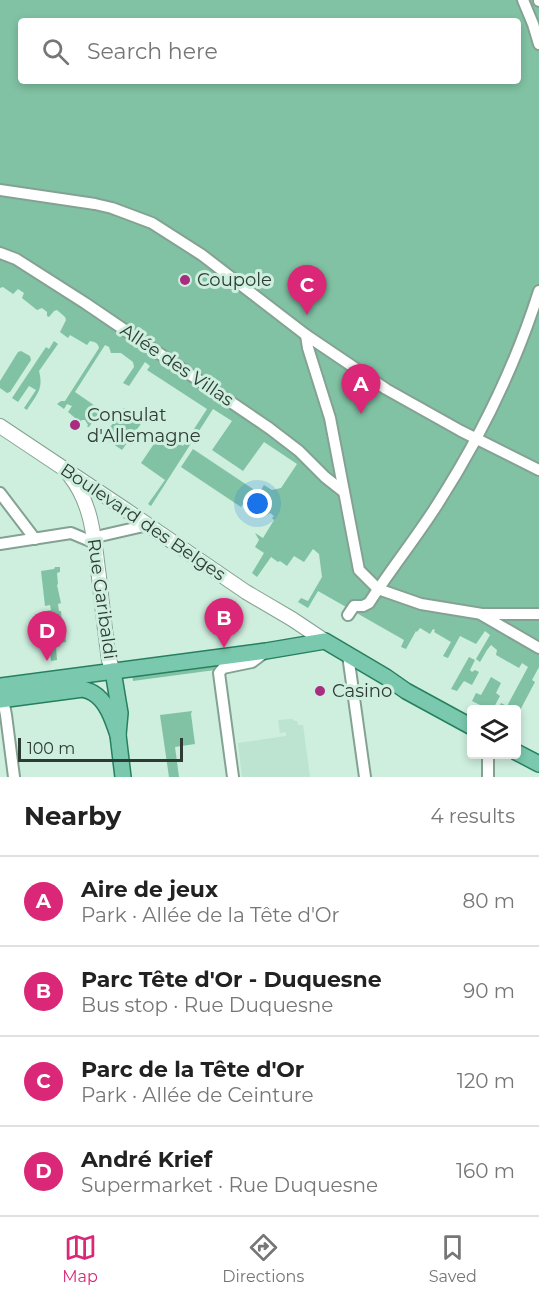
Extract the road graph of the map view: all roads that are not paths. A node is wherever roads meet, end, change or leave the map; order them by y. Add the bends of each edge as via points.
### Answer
1 (523, 0) edge
2 (539, 44) edge
3 (0, 190) edge
4 (0, 253) edge
5 (539, 291) edge
6 (306, 335) junction
7 (0, 426) edge
8 (476, 438) junction
9 (65, 469) junction
10 (539, 470) edge
11 (344, 492) junction
12 (0, 493) edge
13 (148, 525) junction
14 (35, 539) junction
15 (95, 543) junction
16 (0, 544) edge
17 (378, 589) junction
18 (482, 614) junction
19 (539, 614) edge
20 (348, 615) dead end
21 (325, 641) junction
22 (539, 648) edge
23 (266, 651) junction
24 (348, 655) junction
25 (113, 671) junction
26 (0, 681) edge
27 (1, 693) edge
28 (467, 725) edge
29 (118, 735) junction
30 (521, 755) edge
31 (488, 759) edge
32 (539, 764) edge
33 (14, 777) edge
34 (123, 777) edge
35 (232, 777) edge
36 (365, 777) edge
37 (487, 777) edge

1 - 2 street
3 - 6 street via 95,204 152,223 202,255
4 - 11 street, Allée des Villas via 86,303 270,428
5 - 8 street via 501,390
6 - 8 street via 386,389
6 - 11 street via 330,418
7 - 9 main road, Boulevard des Belges
8 - 10 street
8 - 17 street via 436,506
9 - 13 main road, Boulevard des Belges
9 - 15 main road, Rue Garibaldi via 78,485 89,512
11 - 17 street via 359,570
12 - 14 street
13 - 15 street via 100,536
13 - 21 main road, Boulevard des Belges
14 - 15 street via 71,533
14 - 16 street
15 - 25 main road, Rue Garibaldi
17 - 18 street via 421,604
17 - 20 street via 369,603 354,606
18 - 19 street
18 - 22 street
21 - 23 main road
21 - 24 main road, Boulevard des Belges
23 - 25 main road
23 - 35 street via 252,662 223,668 219,673
24 - 28 main road, Boulevard des Belges
24 - 36 street
25 - 27 main road
25 - 29 main road, Rue Garibaldi via 120,713
26 - 27 street
27 - 29 main road, Rue Garibaldi via 83,689 101,700
27 - 33 street
29 - 34 main road, Rue Garibaldi
30 - 32 main road
31 - 37 street

